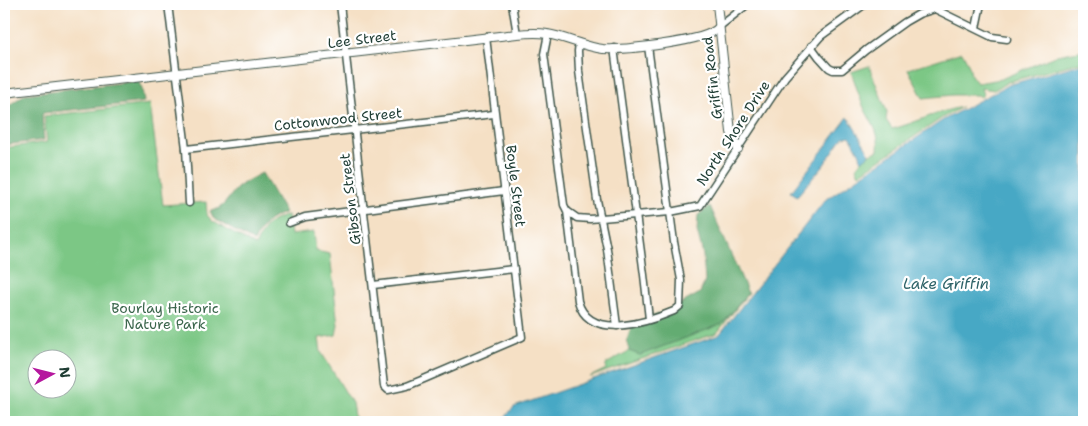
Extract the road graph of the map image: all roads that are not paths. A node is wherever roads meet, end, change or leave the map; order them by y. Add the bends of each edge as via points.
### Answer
1 (168, 4) edge
2 (340, 4) edge
3 (512, 4) edge
4 (717, 4) edge
5 (748, 4) edge
6 (865, 4) edge
7 (981, 4) edge
8 (719, 27) junction
9 (976, 28) junction
10 (516, 34) junction
11 (548, 34) junction
12 (486, 37) junction
13 (1007, 39) dead end
14 (579, 43) junction
15 (648, 46) junction
16 (811, 46) junction
17 (614, 48) junction
18 (346, 53) junction
19 (176, 73) junction
20 (4, 83) edge
21 (4, 93) edge
22 (494, 114) junction
23 (355, 131) junction
24 (186, 149) junction
25 (738, 149) junction
26 (504, 191) junction
27 (190, 203) dead end
28 (364, 208) junction
29 (567, 211) junction
30 (670, 212) junction
31 (636, 215) junction
32 (601, 219) junction
33 (289, 223) dead end
34 (514, 269) junction
35 (373, 285) junction
36 (649, 319) junction
37 (617, 326) junction
38 (388, 390) joint

1 - 19 street
2 - 18 street, Gibson Street
3 - 10 street
4 - 8 street, Griffin Road
5 - 8 street
6 - 16 street, North Shore Drive
7 - 9 street
8 - 15 street, Lee Street via 714,32 689,40
8 - 25 street, Griffin Road via 731,132
9 - 13 street via 992,37
9 - 16 street via 941,11 926,11 905,22 838,70 826,65
10 - 11 street, Lee Street
10 - 12 street, Lee Street
11 - 14 street, Lee Street
11 - 29 street via 544,54
12 - 18 street, Lee Street
12 - 22 street, Boyle Street
14 - 17 street, Lee Street
14 - 32 street via 579,71
15 - 17 street, Lee Street
15 - 30 street
16 - 25 street, North Shore Drive via 785,77
17 - 31 street
18 - 19 street, Lee Street
18 - 23 street, Gibson Street
19 - 21 street, Lee Street
19 - 24 street
20 - 21 street
22 - 23 street, Cottonwood Street
22 - 26 street, Boyle Street
23 - 24 street, Cottonwood Street
23 - 28 street, Gibson Street
24 - 27 street
25 - 30 street, North Shore Drive via 700,206
26 - 28 street
26 - 34 street, Boyle Street
28 - 33 street via 305,217
28 - 35 street, Gibson Street
29 - 32 street, North Shore Drive via 583,219
29 - 37 street via 578,301 592,320
30 - 31 street, North Shore Drive
30 - 36 street via 681,280 680,306
31 - 32 street, North Shore Drive
31 - 36 street
32 - 37 street
34 - 35 street
34 - 38 street, Boyle Street via 522,337 407,386
35 - 38 street, Gibson Street via 384,386
36 - 37 street

